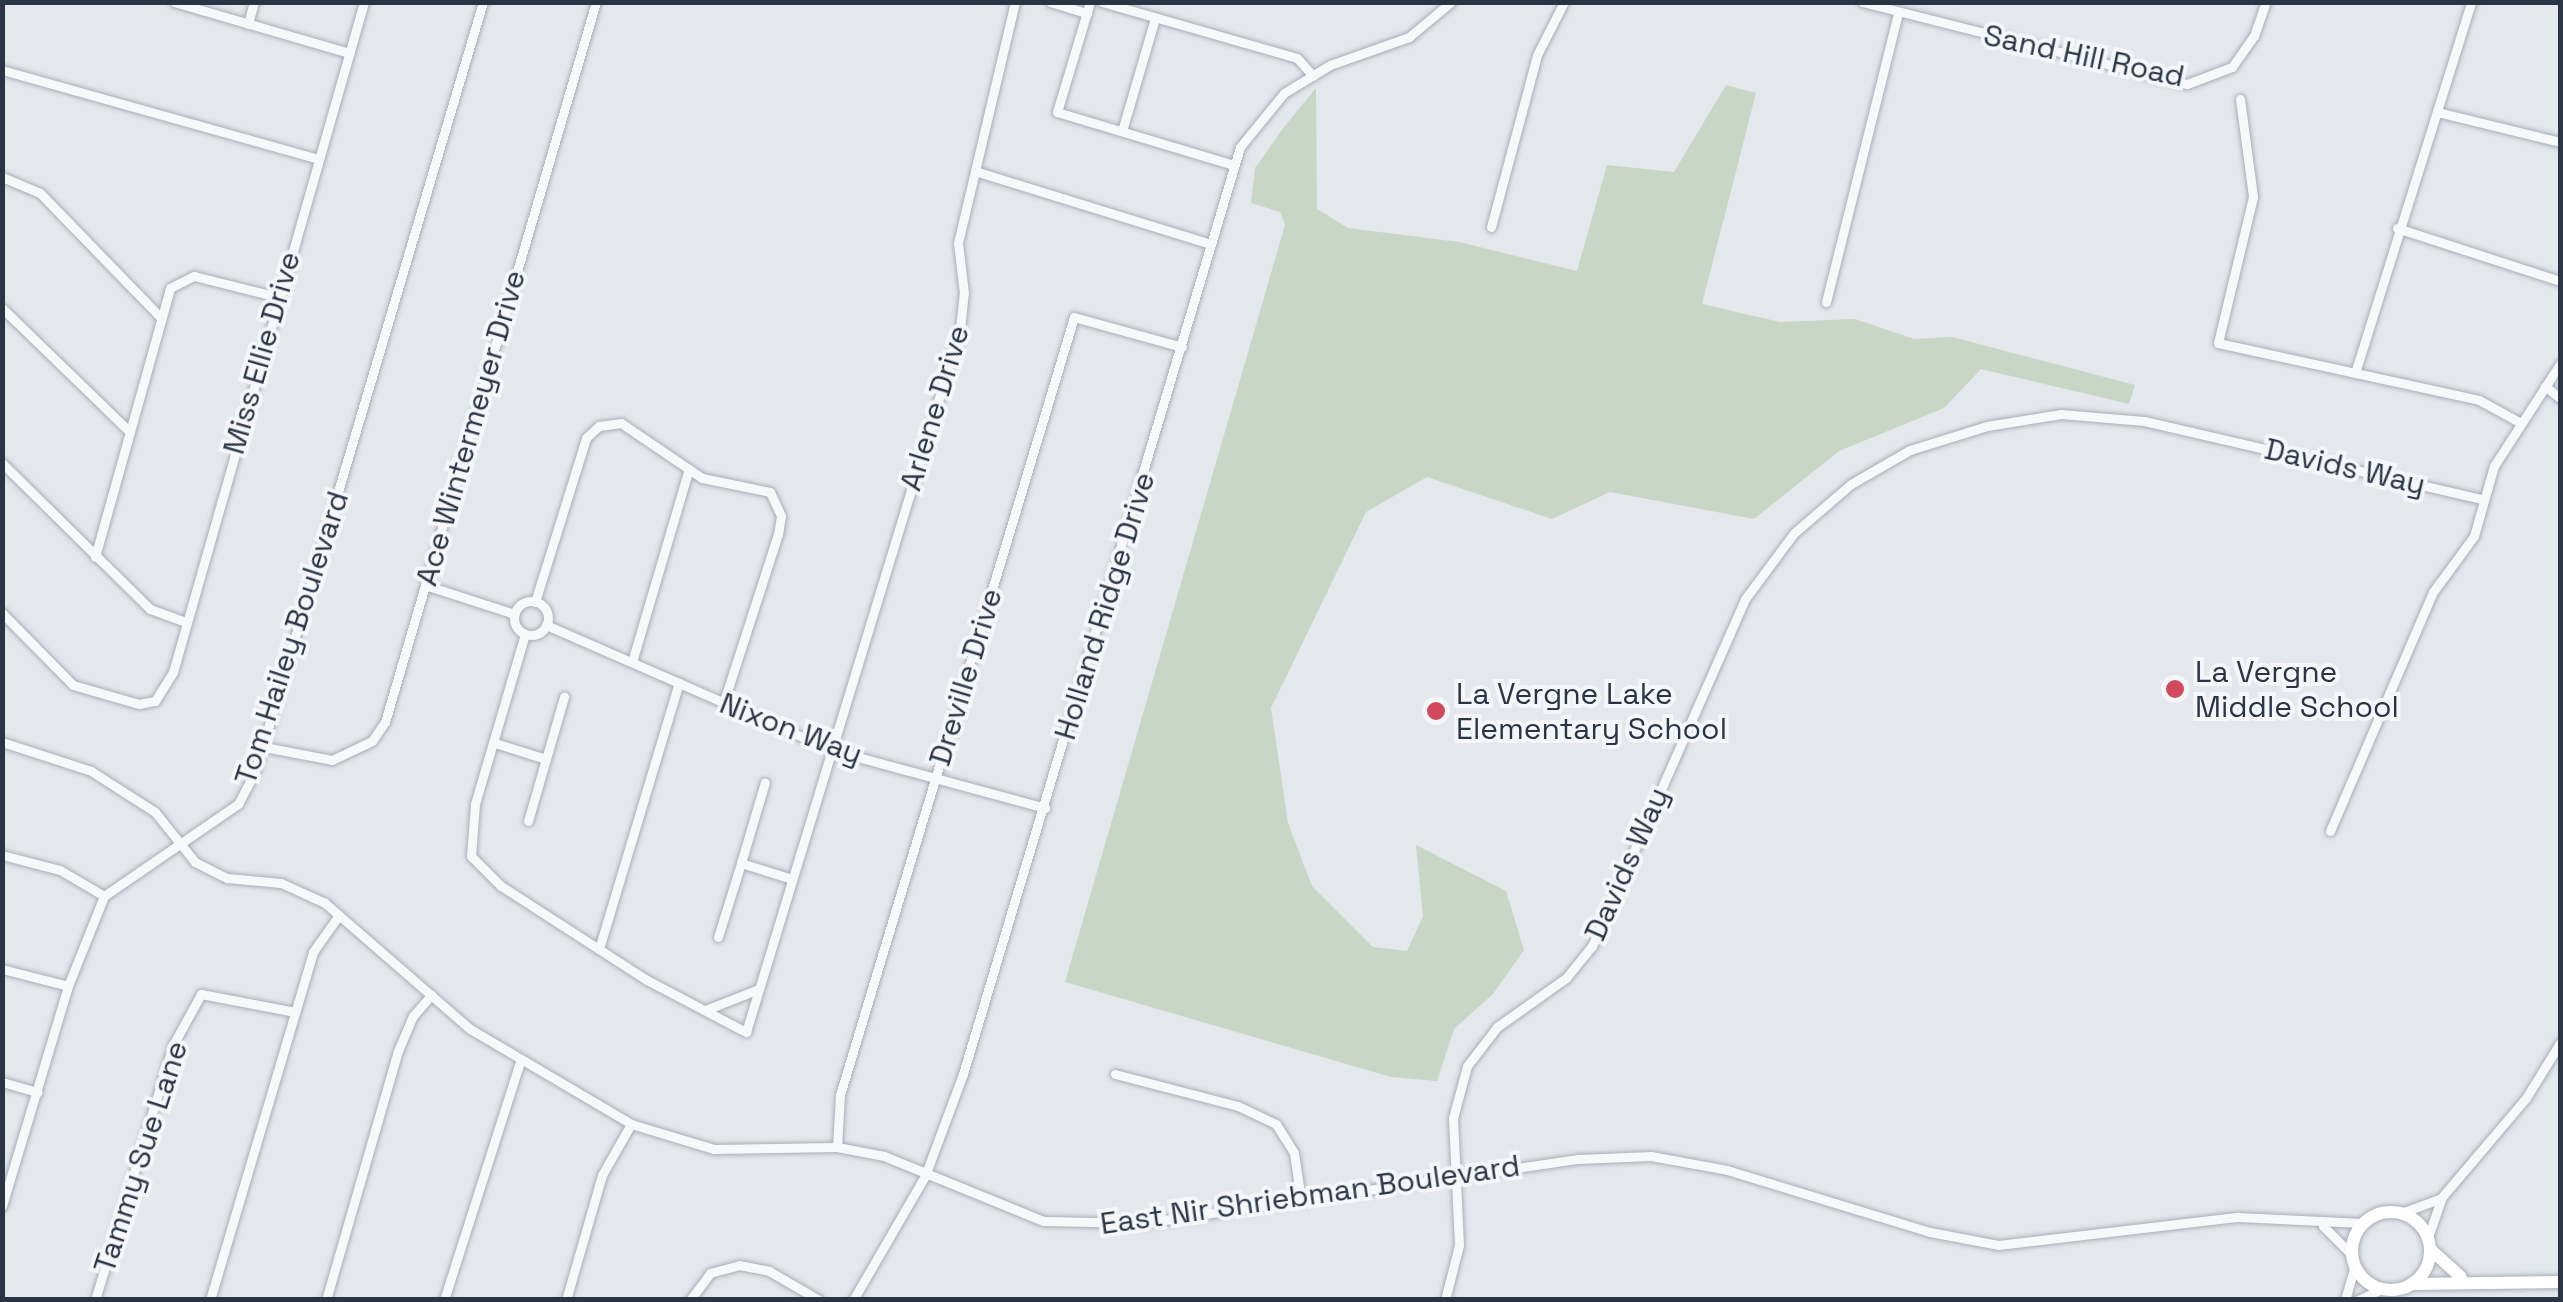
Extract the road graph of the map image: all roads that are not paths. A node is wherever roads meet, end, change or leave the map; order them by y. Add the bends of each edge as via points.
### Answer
1 (174, 2) edge
2 (254, 2) edge
3 (364, 2) edge
4 (482, 2) edge
5 (596, 2) edge
6 (1015, 2) edge
7 (1050, 2) edge
8 (1102, 2) edge
9 (1451, 2) edge
10 (1564, 2) edge
11 (1862, 2) edge
12 (2266, 2) edge
13 (2471, 2) edge
14 (1088, 8) edge
15 (1898, 12) junction
16 (1155, 18) junction
17 (248, 24) junction
18 (350, 53) junction
19 (2, 70) edge
20 (1312, 76) junction
21 (2240, 99) dead end
22 (2437, 112) junction
23 (1122, 132) junction
24 (2560, 142) edge
25 (318, 159) junction
26 (1234, 165) junction
27 (978, 172) junction
28 (2, 177) edge
29 (1491, 227) dead end
30 (2397, 228) junction
31 (1211, 244) junction
32 (2560, 281) edge
33 (278, 297) junction
34 (1826, 302) dead end
35 (2, 308) edge
36 (161, 318) junction
37 (1182, 347) junction
38 (2560, 364) edge
39 (2355, 373) junction
40 (2544, 386) junction
41 (2560, 398) edge
42 (2519, 422) junction
43 (129, 431) junction
44 (2, 462) edge
45 (688, 472) junction
46 (13, 474) junction
47 (2, 485) edge
48 (2484, 498) junction
49 (95, 557) junction
50 (425, 584) junction
51 (536, 602) junction
52 (2, 613) edge
53 (514, 614) junction
54 (186, 622) junction
55 (546, 625) junction
56 (525, 634) junction
57 (632, 662) junction
58 (679, 683) junction
59 (564, 696) dead end
60 (723, 704) junction
61 (2, 742) edge
62 (495, 743) junction
63 (264, 747) junction
64 (832, 750) junction
65 (546, 759) junction
66 (936, 776) junction
67 (764, 782) dead end
68 (1045, 808) junction
69 (528, 820) dead end
70 (2330, 832) dead end
71 (181, 842) junction
72 (2, 855) edge
73 (740, 864) junction
74 (792, 879) junction
75 (104, 896) junction
76 (339, 915) junction
77 (718, 937) dead end
78 (599, 949) junction
79 (2, 969) edge
80 (68, 986) junction
81 (756, 990) junction
82 (432, 995) junction
83 (708, 1008) junction
84 (295, 1012) junction
85 (2560, 1043) edge
86 (520, 1058) junction
87 (1114, 1074) dead end
88 (2, 1082) edge
89 (38, 1092) junction
90 (631, 1124) junction
91 (837, 1147) junction
92 (926, 1176) junction
93 (1454, 1177) junction
94 (2442, 1197) junction
95 (3, 1200) edge
96 (1300, 1200) junction
97 (2401, 1213) junction
98 (2363, 1223) junction
99 (2323, 1226) junction
100 (2430, 1244) junction
101 (2354, 1260) junction
102 (2468, 1280) junction
103 (2560, 1282) edge
104 (2412, 1284) junction
105 (2382, 1289) junction
106 (94, 1300) edge
107 (210, 1300) edge
108 (326, 1300) edge
109 (444, 1300) edge
110 (566, 1300) edge
111 (690, 1300) edge
112 (819, 1300) edge
113 (854, 1300) edge
114 (1444, 1300) edge
115 (2345, 1300) edge
116 (2358, 1300) edge

1 - 17 street
2 - 17 street
3 - 18 street, Miss Ellie Drive
4 - 63 street, Tom Hailey Boulevard
5 - 50 street, Ace Wintermeyer Drive
6 - 27 street, Arlene Drive
7 - 14 street
8 - 16 street
9 - 20 street, Holland Ridge Drive via 1410,37
10 - 29 street via 1538,55
11 - 15 street, Sand Hill Road
12 - 15 street, Sand Hill Road via 2254,36 2232,67 2186,84
13 - 22 street
14 - 23 street via 1057,112
15 - 34 street
16 - 20 street via 1298,58
16 - 23 street
17 - 18 street
18 - 25 street, Miss Ellie Drive
19 - 25 street
20 - 26 street, Holland Ridge Drive via 1284,94
21 - 39 street via 2252,198 2218,342
22 - 24 street
22 - 30 street
23 - 26 street
25 - 33 street, Miss Ellie Drive
26 - 31 street, Holland Ridge Drive
27 - 31 street
27 - 64 street, Arlene Drive via 958,243 960,330
28 - 36 street via 40,193
30 - 32 street
30 - 39 street
31 - 37 street, Holland Ridge Drive
33 - 36 street via 194,276 170,288
33 - 54 street, Miss Ellie Drive
35 - 43 street
36 - 43 street
37 - 66 street, Dreville Drive via 1074,316
37 - 68 street, Holland Ridge Drive
38 - 40 street
39 - 42 street via 2479,400
40 - 41 street
40 - 42 street
42 - 48 street
43 - 49 street
44 - 46 street
45 - 51 street via 621,423 600,426 582,450
45 - 57 street
45 - 60 street via 770,492 781,516
46 - 47 street
46 - 49 street
48 - 70 street via 2474,536 2433,592
48 - 93 street, Davids Way via 2144,420 2061,414 1987,426 1910,450 1851,484 1794,533 1744,599 1592,946 1566,978 1497,1027 1466,1066 1453,1118
49 - 54 street via 150,609
50 - 53 street
50 - 63 street, Ace Wintermeyer Drive via 384,722 372,741 332,760
51 - 53 street via 522,603
51 - 55 street via 547,611
52 - 54 street, Miss Ellie Drive via 73,685 139,704 155,701 173,672
53 - 56 street
55 - 56 street
55 - 57 street, Nixon Way
56 - 62 street
57 - 58 street, Nixon Way
58 - 60 street, Nixon Way
58 - 78 street
59 - 65 street
60 - 64 street, Nixon Way
61 - 71 street, East Nir Shriebman Boulevard via 90,771 155,812
62 - 65 street
62 - 78 street via 475,804 470,856 501,886
63 - 71 street, Tom Hailey Boulevard via 238,804
64 - 66 street, Nixon Way
64 - 74 street, Arlene Drive
65 - 69 street
66 - 68 street, Nixon Way
66 - 91 street, Dreville Drive via 840,1095
67 - 73 street
68 - 92 street, Holland Ridge Drive
71 - 75 street, Tom Hailey Boulevard
71 - 76 street, East Nir Shriebman Boulevard via 196,862 227,878 281,883
72 - 75 street via 60,870
73 - 74 street
73 - 77 street
74 - 81 street, Arlene Drive
75 - 80 street
76 - 82 street, East Nir Shriebman Boulevard
76 - 84 street via 312,952
78 - 83 street
79 - 80 street
80 - 89 street
81 - 83 street
81 - 83 street, Arlene Drive via 746,1032
82 - 86 street, East Nir Shriebman Boulevard via 470,1029
82 - 108 street via 413,1016 398,1052
84 - 106 street, Tammy Sue Lane via 200,994 173,1045
84 - 107 street
85 - 94 street via 2526,1098
86 - 90 street, East Nir Shriebman Boulevard
86 - 109 street
87 - 96 street via 1238,1106 1276,1124 1294,1153
88 - 89 street
89 - 95 street
90 - 91 street, East Nir Shriebman Boulevard via 714,1148
90 - 110 street via 602,1174
91 - 92 street, East Nir Shriebman Boulevard via 884,1156
92 - 96 street, East Nir Shriebman Boulevard via 1013,1212 1074,1225 1144,1224
92 - 113 street, Holland Ridge Drive
93 - 96 street, East Nir Shriebman Boulevard
93 - 99 street, East Nir Shriebman Boulevard via 1651,1156 1727,1170 1930,1232 1998,1245 2238,1217
93 - 114 street, Davids Way via 1459,1245
94 - 97 street
94 - 100 street
97 - 98 main road via 2382,1212
97 - 100 main road
98 - 99 street, East Nir Shriebman Boulevard
98 - 101 main road
99 - 101 street
100 - 102 main road via 2448,1271
100 - 104 main road via 2428,1267
101 - 105 main road via 2366,1282
101 - 115 street
102 - 103 main road
102 - 104 main road
104 - 105 main road
105 - 116 street
111 - 112 street via 710,1272 739,1264 769,1271

